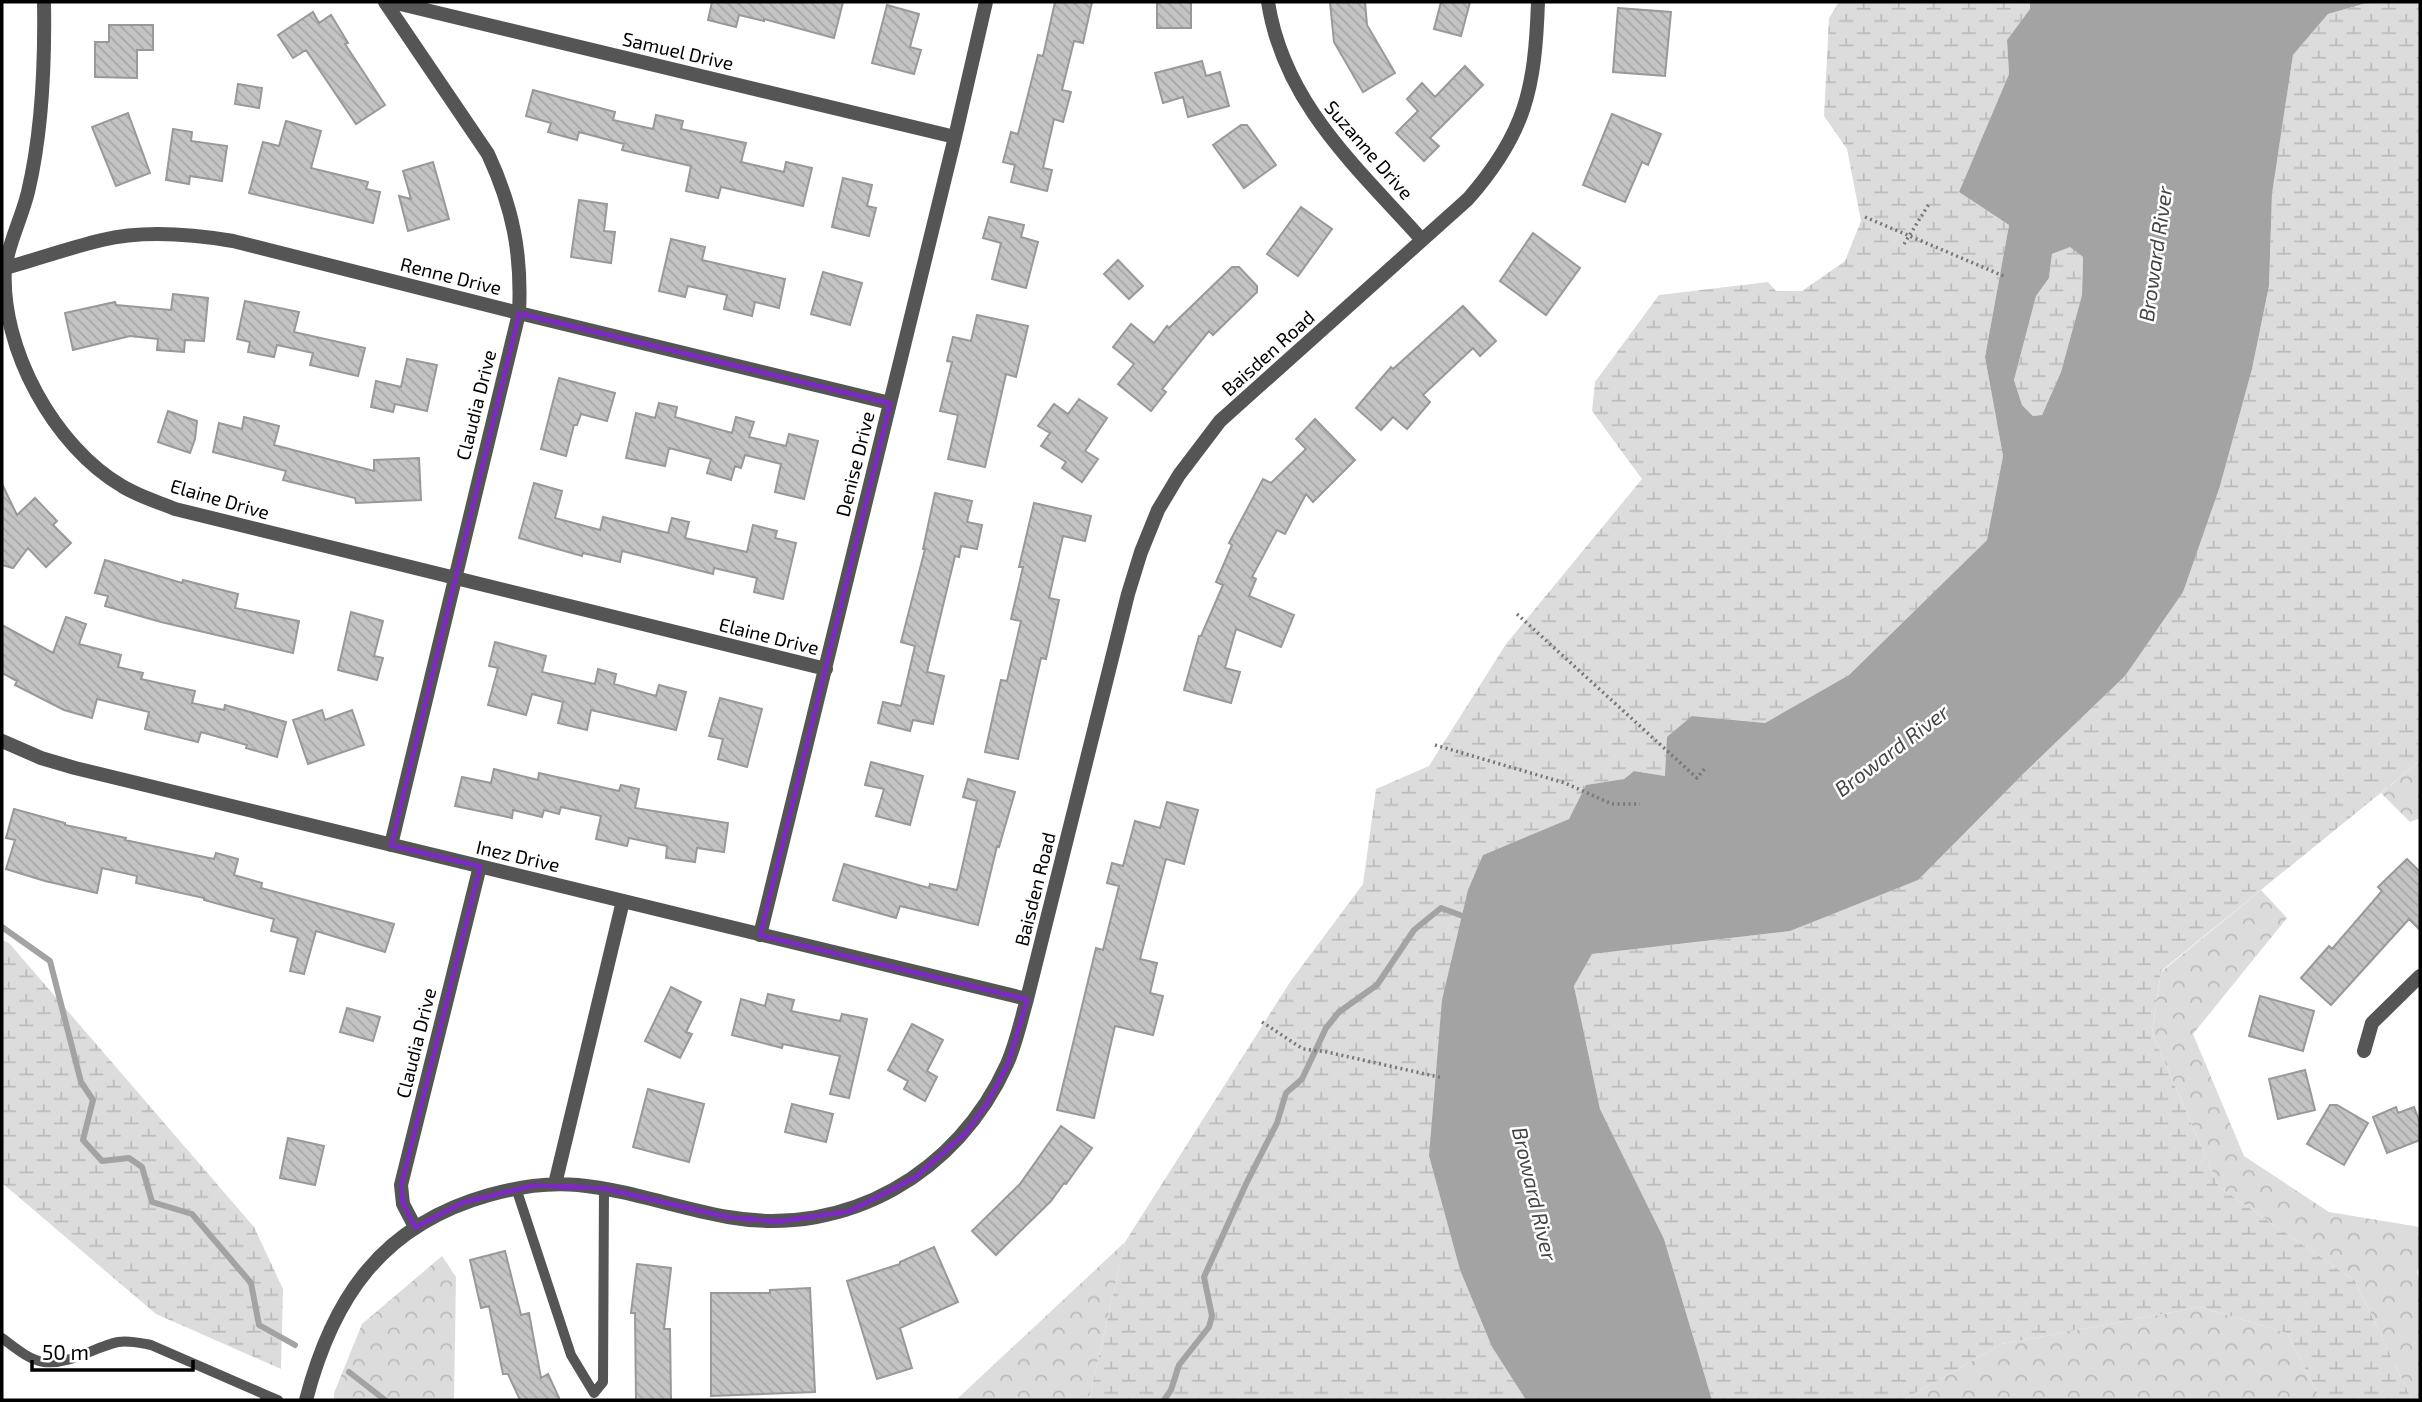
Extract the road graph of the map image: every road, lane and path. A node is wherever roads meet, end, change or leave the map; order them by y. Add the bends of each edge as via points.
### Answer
1 (44, 2) edge
2 (386, 2) edge
3 (392, 2) edge
4 (986, 2) edge
5 (1268, 2) edge
6 (1538, 2) edge
7 (955, 137) junction
8 (1930, 204) dead end
9 (1865, 217) dead end
10 (1909, 236) junction
11 (1422, 240) junction
12 (1904, 244) dead end
13 (3, 269) edge
14 (2006, 277) dead end
15 (519, 313) junction
16 (890, 403) junction
17 (454, 579) junction
18 (1517, 614) dead end
19 (826, 669) junction
20 (2, 741) edge
21 (1435, 745) dead end
22 (1706, 767) dead end
23 (1640, 804) dead end
24 (391, 845) junction
25 (480, 866) junction
26 (622, 901) junction
27 (760, 935) junction
28 (2420, 976) edge
29 (1027, 999) junction
30 (1262, 1022) dead end
31 (2364, 1051) dead end
32 (1443, 1078) dead end
33 (555, 1184) junction
34 (516, 1188) junction
35 (604, 1188) junction
36 (415, 1227) junction
37 (2, 1338) edge
38 (265, 1398) edge
39 (278, 1400) edge
40 (306, 1400) edge

1 - 13 street, Elaine Drive via 28,191
2 - 15 street, Claudia Drive via 474,130 501,181 519,255
3 - 7 street, Samuel Drive
4 - 7 street, Denise Drive
5 - 11 street, Suzanne Drive via 1292,79 1306,105
6 - 11 street, Baisden Road via 1532,80 1507,148 1468,199
7 - 16 street, Denise Drive
8 - 10 path
9 - 10 path
10 - 12 path
10 - 14 path
11 - 29 street, Baisden Road via 1220,421 1158,510 1128,594
13 - 15 street, Renne Drive via 103,240 200,235
13 - 17 street, Elaine Drive via 7,323 32,393 79,453 122,486 176,509
15 - 16 street, Renne Drive
15 - 17 street, Claudia Drive
16 - 19 street, Denise Drive
17 - 19 street, Elaine Drive
17 - 24 street, Claudia Drive
18 - 22 path via 1697,778
19 - 27 street, Denise Drive
20 - 24 street, Inez Drive via 75,768
21 - 23 path via 1565,783 1612,804
24 - 25 street, Inez Drive
25 - 26 street, Inez Drive
25 - 36 street, Claudia Drive via 401,1185 403,1204
26 - 27 street, Inez Drive
26 - 33 street
27 - 29 street, Inez Drive
28 - 31 street via 2372,1023
29 - 35 street, Baisden Road via 1008,1063 965,1133 915,1177 849,1210 778,1221 729,1217
30 - 32 path via 1303,1049
33 - 34 street, Baisden Road
33 - 35 street, Baisden Road
34 - 35 lane via 571,1355 594,1393 603,1382
34 - 36 street, Baisden Road via 463,1202
36 - 40 street, Baisden Road via 355,1285 324,1340
37 - 38 lane via 42,1362 60,1362 119,1342 151,1345
38 - 39 lane

